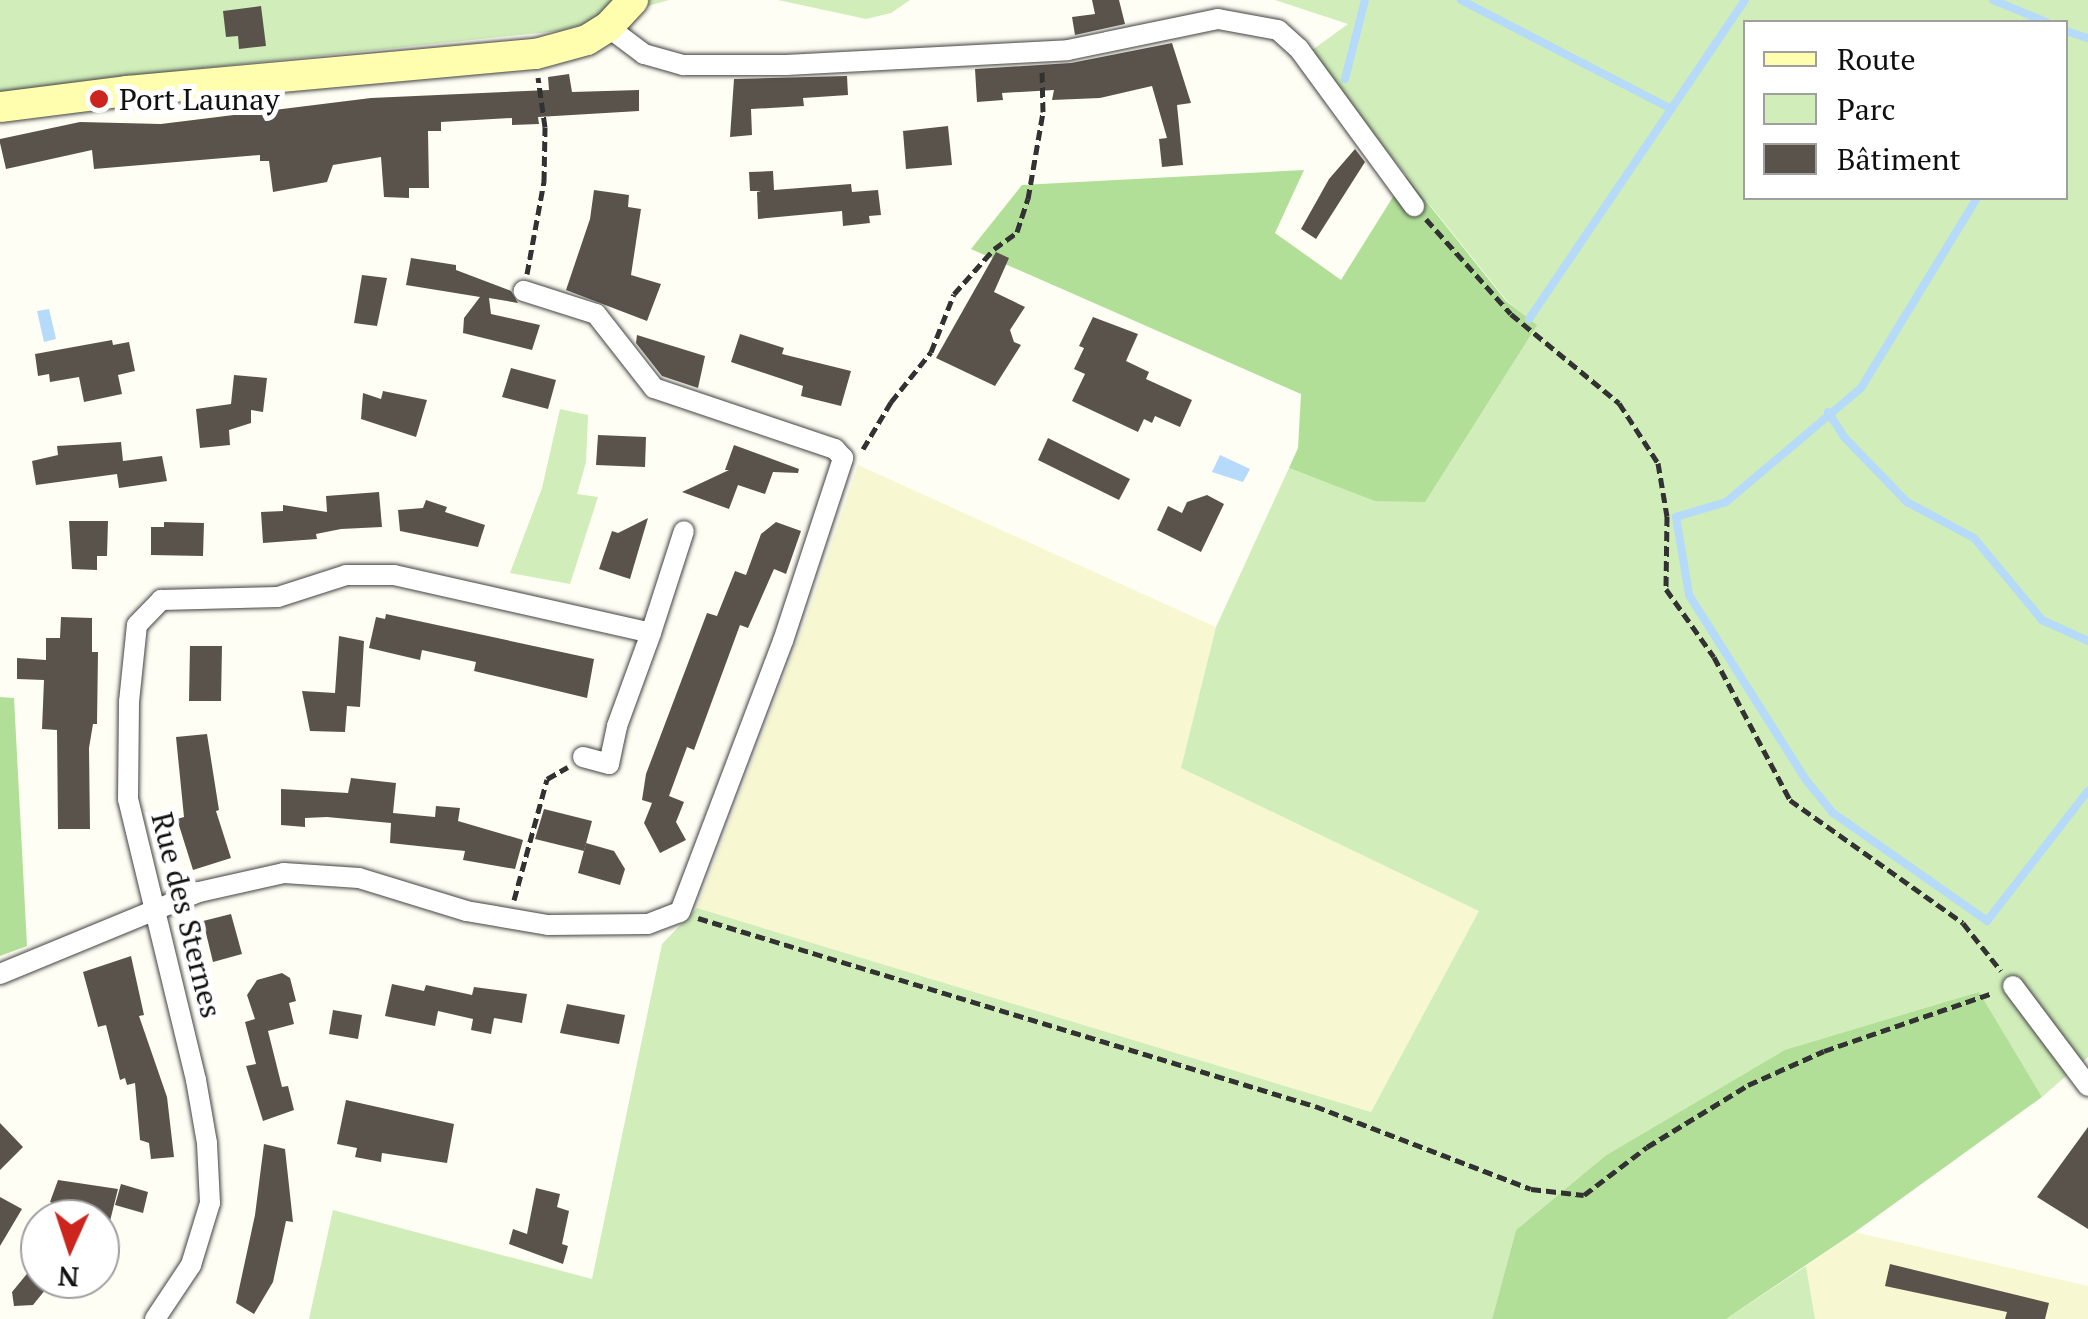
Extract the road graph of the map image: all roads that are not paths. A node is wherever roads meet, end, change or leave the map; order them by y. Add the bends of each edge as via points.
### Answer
1 (633, 0) edge
2 (608, 27) junction
3 (0, 107) edge
4 (1414, 206) road end
5 (524, 292) road end
6 (684, 530) dead end
7 (651, 633) junction
8 (584, 757) road end
9 (155, 910) junction
10 (0, 974) edge
11 (2012, 986) road end
12 (2088, 1086) edge
13 (155, 1319) edge

1 - 2 main road
2 - 3 main road via 572,46 536,54
2 - 4 street via 644,54 683,64 786,65 1041,52 1218,19 1278,30
5 - 9 street via 596,314 654,388 835,449 843,458 783,641 680,912 665,921 548,925 434,902 359,878 304,872 227,882
6 - 7 street
7 - 8 street via 609,764
7 - 9 street, Rue des Sternes via 394,574 346,575 278,598 161,600 137,625 129,702 128,799
9 - 10 street
9 - 13 street, Rue des Sternes via 196,1080 210,1203 192,1266
11 - 12 street

